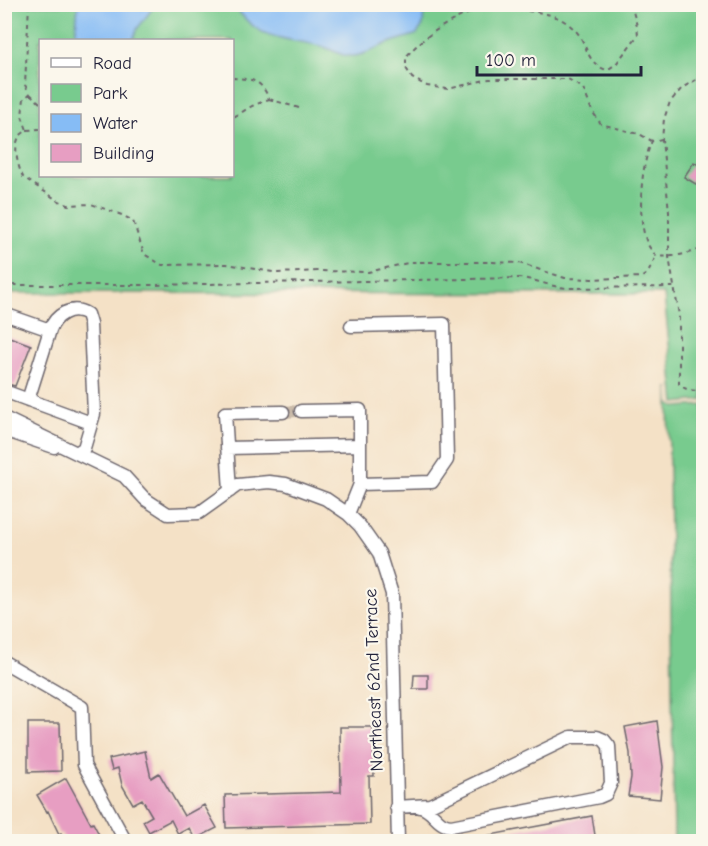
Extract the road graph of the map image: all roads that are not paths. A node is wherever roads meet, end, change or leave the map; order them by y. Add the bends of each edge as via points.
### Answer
1 (4, 315) edge
2 (351, 326) dead end
3 (50, 330) junction
4 (4, 391) edge
5 (28, 400) junction
6 (301, 411) tunnel mouth
7 (283, 412) tunnel mouth
8 (4, 418) edge
9 (91, 423) junction
10 (4, 430) edge
11 (360, 446) junction
12 (227, 448) junction
13 (76, 453) junction
14 (360, 484) junction
15 (230, 491) junction
16 (348, 514) junction
17 (4, 662) edge
18 (396, 807) junction
19 (420, 807) junction
20 (126, 842) edge
21 (398, 842) edge

1 - 3 street
2 - 14 street via 444,324 447,460 432,482
3 - 5 street
3 - 9 street via 61,314 72,310 87,314 94,414
4 - 5 street
5 - 9 street
6 - 11 street via 360,410
7 - 12 street via 225,413
8 - 13 street, Northeast 62nd Terrace
9 - 13 street via 84,448
10 - 13 street, Northeast 62nd Terrace
11 - 12 street
11 - 14 street
12 - 15 street
13 - 15 street, Northeast 62nd Terrace via 124,476 145,499 168,514 199,513
14 - 16 street
15 - 16 street, Northeast 62nd Terrace via 238,486 269,482 286,484 327,499
16 - 18 street, Northeast 62nd Terrace via 379,553 392,594
17 - 20 street via 82,707 84,765
18 - 19 street
18 - 21 street, Northeast 62nd Terrace
19 - 19 street via 430,811 441,824 451,826 599,797 606,794 611,783 610,749 597,737 567,738

